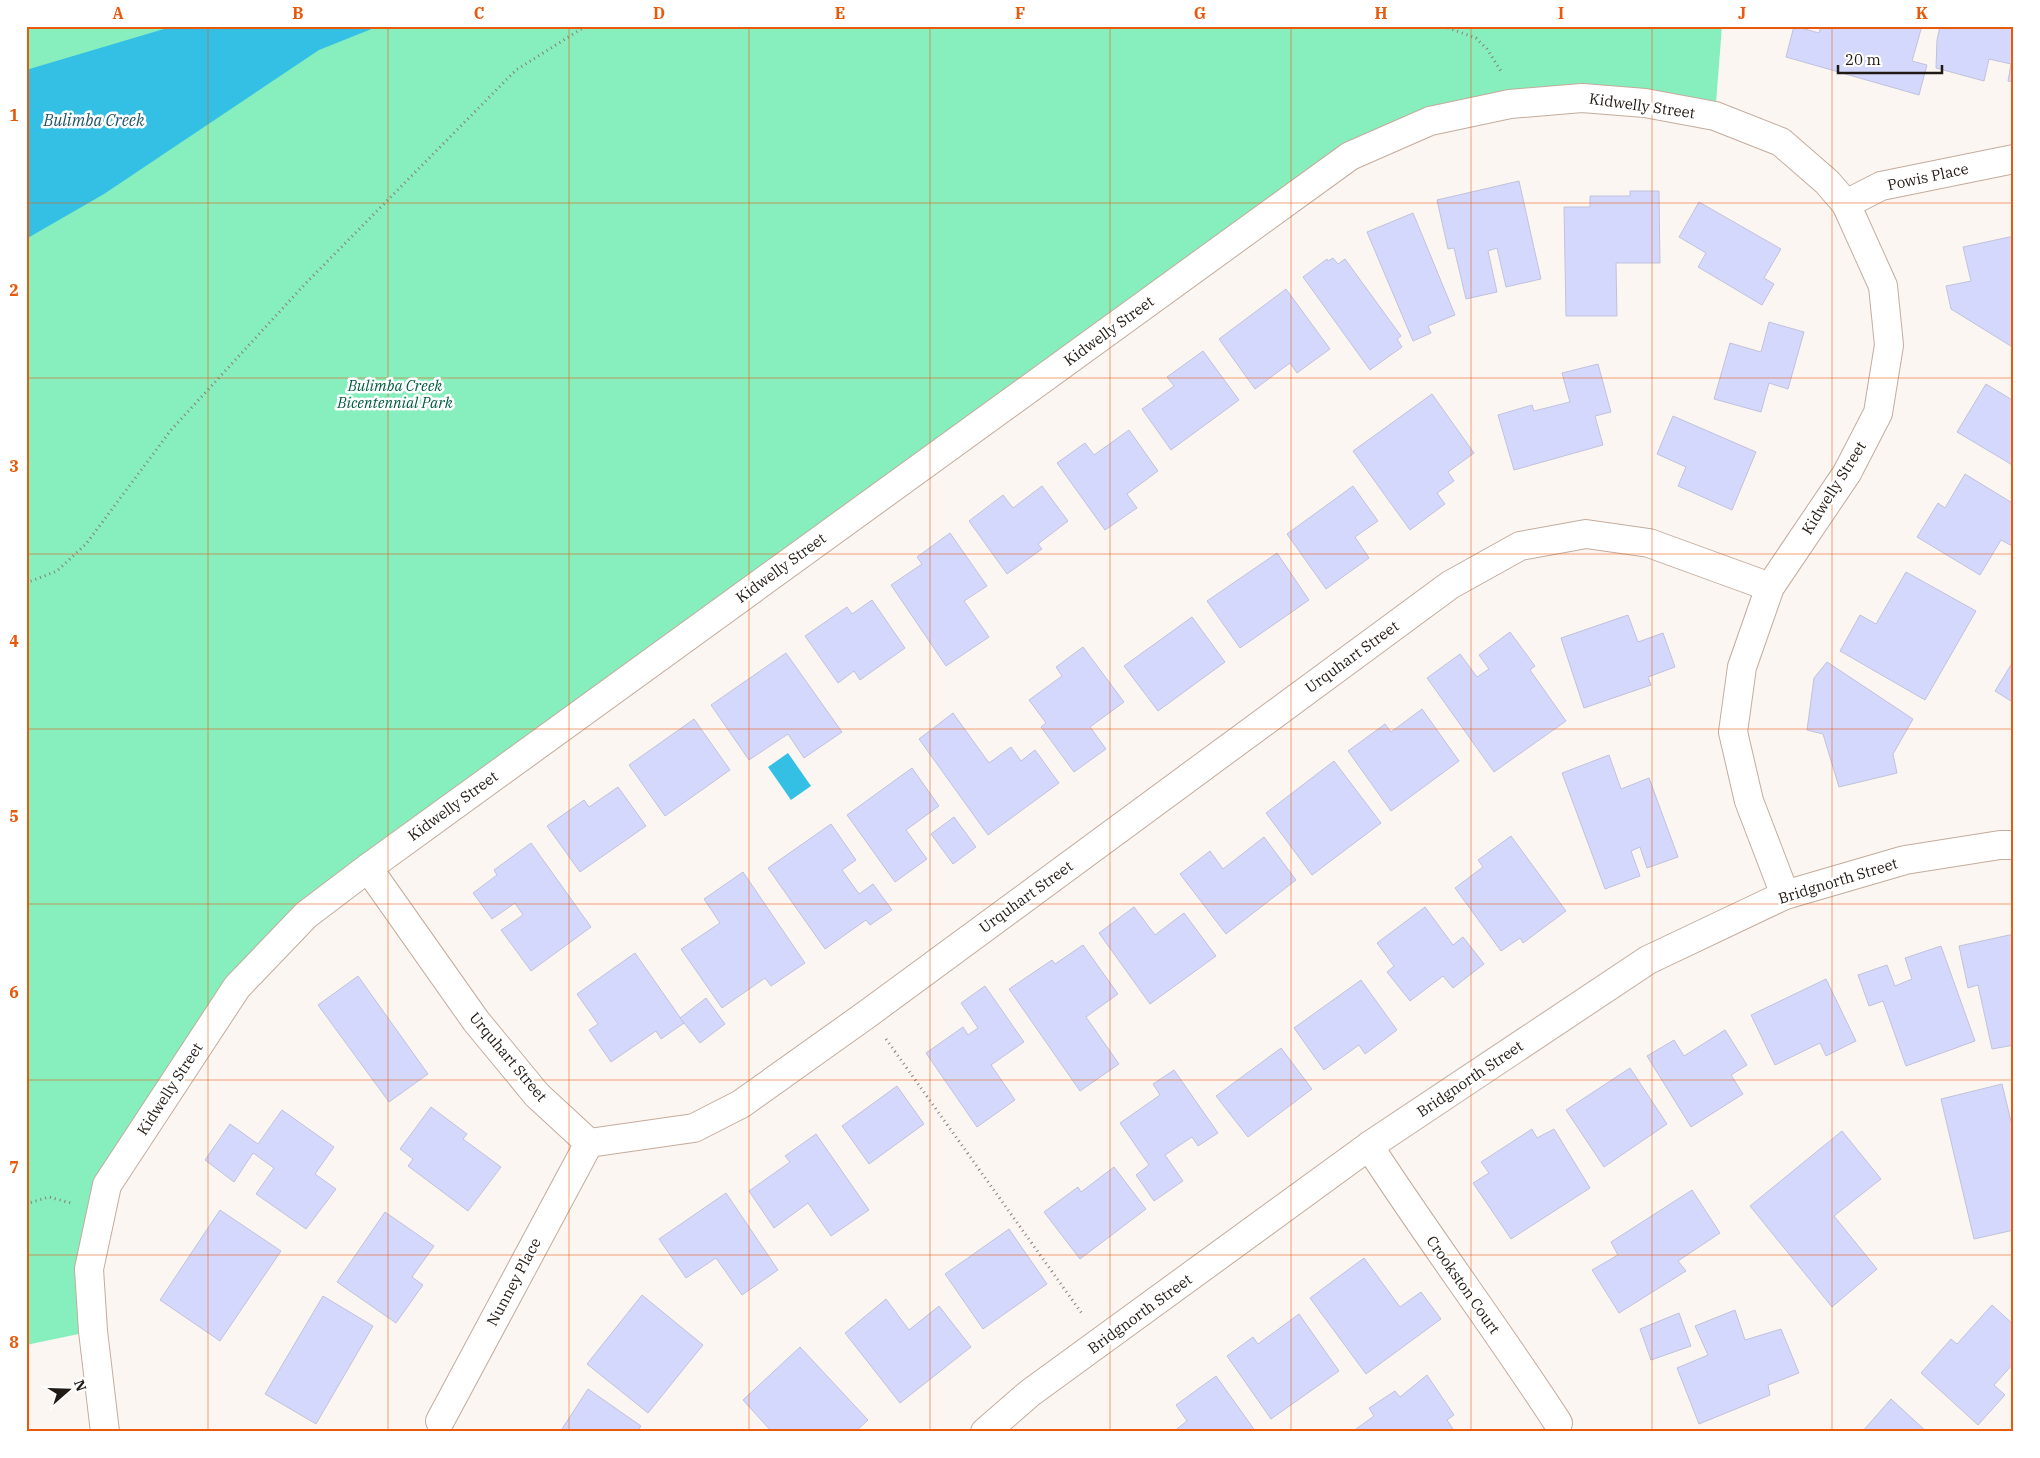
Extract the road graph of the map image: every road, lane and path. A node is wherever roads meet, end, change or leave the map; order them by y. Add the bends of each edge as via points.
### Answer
1 (586, 26) edge
2 (1442, 26) edge
3 (1510, 104) junction
4 (2014, 159) edge
5 (1846, 204) junction
6 (26, 583) edge
7 (1770, 587) junction
8 (2014, 845) edge
9 (368, 868) junction
10 (1785, 895) junction
11 (870, 1012) junction
12 (589, 1143) junction
13 (1368, 1146) junction
14 (26, 1204) edge
15 (76, 1205) dead end
16 (1102, 1342) junction
17 (440, 1421) dead end
18 (1558, 1423) dead end
19 (105, 1432) edge
20 (985, 1432) edge

1 - 6 path via 516,70 305,284 171,430 86,544 57,571
2 - 3 path via 1476,38 1487,49 1502,73
3 - 5 street, Kidwelly Street via 1582,98 1645,103 1715,116 1782,142 1827,182
3 - 9 street, Kidwelly Street via 1430,121 1350,156
4 - 5 street, Powis Place via 1881,186
5 - 7 street, Kidwelly Street via 1882,286 1889,345 1878,413 1847,473
7 - 10 street, Kidwelly Street via 1742,667 1733,732 1749,800
7 - 11 street, Urquhart Street via 1649,543 1586,534 1520,546 1450,585
8 - 10 street, Bridgnorth Street via 1905,860
9 - 12 street, Urquhart Street via 476,1021 536,1095
9 - 19 street, Kidwelly Street via 306,916 237,987 108,1185 88,1269
10 - 13 street, Bridgnorth Street via 1648,960
11 - 12 street, Urquhart Street via 741,1104 694,1128
11 - 16 path via 902,1062
12 - 17 street, Nunney Place
13 - 16 street, Bridgnorth Street
13 - 18 street, Crookston Court
14 - 15 path via 49,1197
16 - 20 street, Bridgnorth Street via 1030,1393

